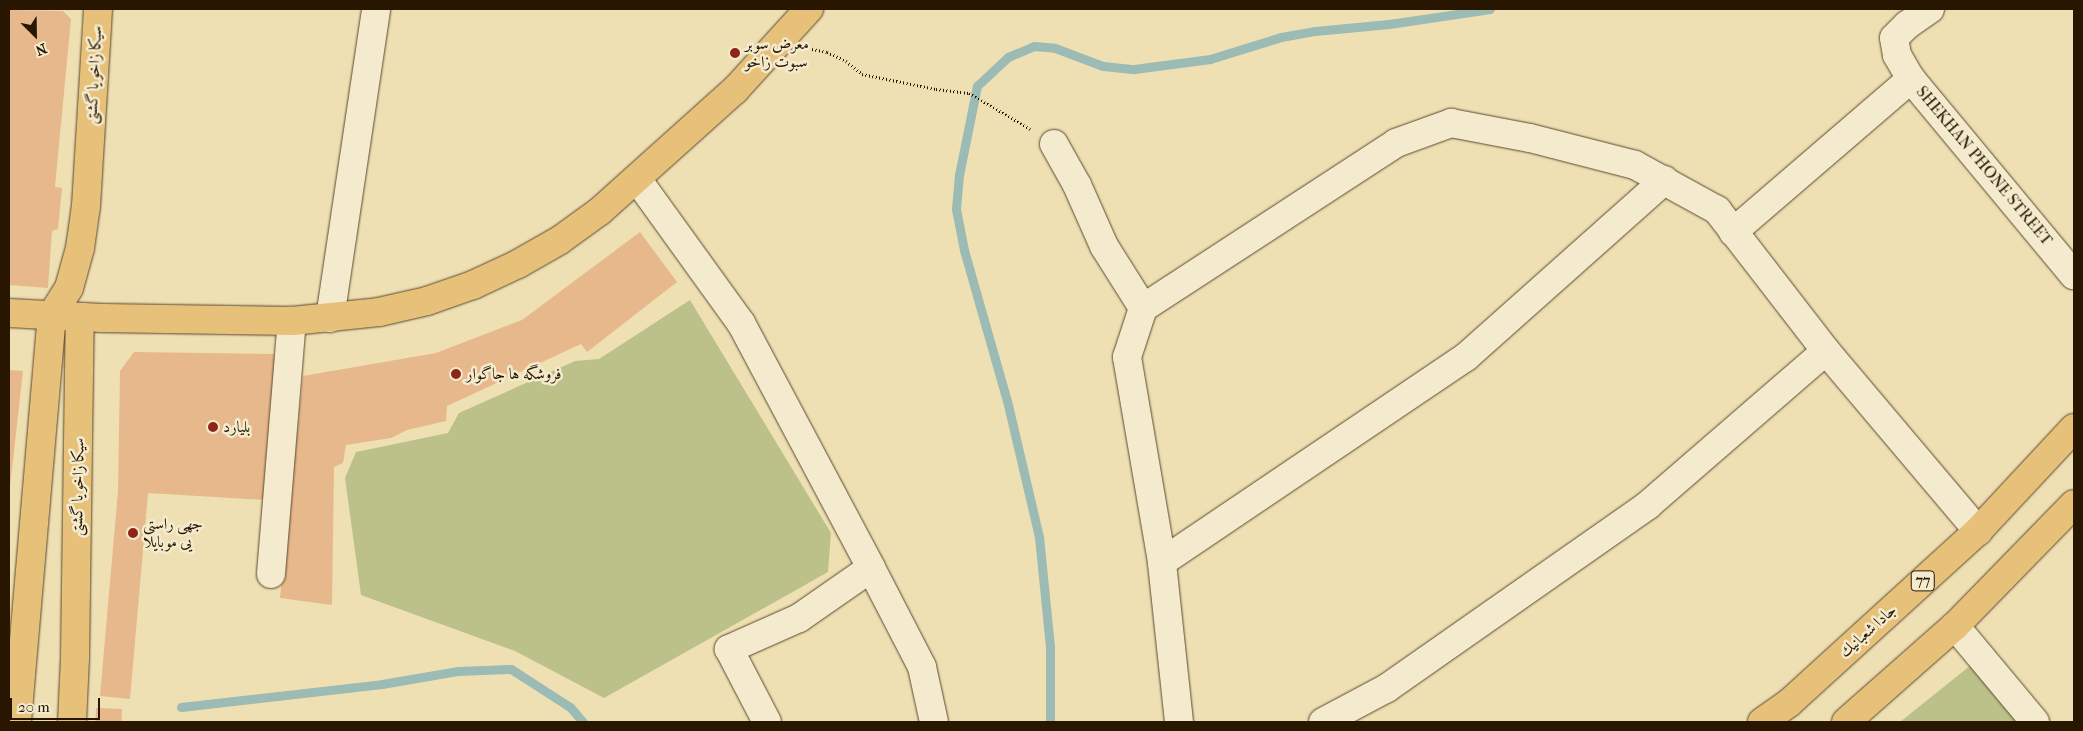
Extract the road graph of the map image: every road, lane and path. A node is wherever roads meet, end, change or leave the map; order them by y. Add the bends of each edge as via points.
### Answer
1 (98, 9) edge
2 (376, 9) edge
3 (809, 9) edge
4 (1930, 9) edge
5 (779, 44) junction
6 (1911, 79) junction
7 (1054, 144) joint
8 (637, 179) junction
9 (1665, 180) junction
10 (1733, 232) junction
11 (2074, 274) edge
12 (1143, 308) junction
13 (9, 313) edge
14 (52, 315) junction
15 (80, 317) junction
16 (330, 318) junction
17 (292, 321) junction
18 (1826, 351) junction
19 (2074, 428) edge
20 (2074, 504) edge
21 (1978, 531) junction
22 (1162, 562) junction
23 (871, 568) junction
24 (271, 574) dead end
25 (1955, 626) junction
26 (17, 722) edge
27 (72, 722) edge
28 (767, 722) edge
29 (934, 722) edge
30 (1179, 722) edge
31 (1323, 722) edge
32 (1762, 722) edge
33 (1846, 722) edge
34 (2035, 722) edge

1 - 14 main road, سیکا زاخو یا گشتى via 80,248 68,288
2 - 16 street
3 - 5 main road
4 - 6 street, SHEKHAN PHONE STREET via 1906,25 1894,38 1897,55
5 - 7 path via 827,52 862,74 969,93
5 - 8 main road via 735,90
6 - 10 street
6 - 11 street, SHEKHAN PHONE STREET
7 - 12 street via 1077,185 1104,246
8 - 16 main road via 560,240 473,285 379,312
8 - 23 street via 742,324
9 - 10 street via 1717,210
9 - 12 street via 1635,165 1530,138 1451,123 1396,143
9 - 22 street via 1466,357
10 - 18 street
12 - 22 street via 1127,357
13 - 14 main road
14 - 15 main road
14 - 26 main road
15 - 17 main road
15 - 27 main road, سیکا زاخو یا گشتى
16 - 17 main road
17 - 24 street
18 - 21 street
18 - 31 street via 1648,504 1387,688
19 - 21 main road, جادا شعبانيك / 77
20 - 25 main road
21 - 32 main road, جادا شعبانيك / 77 via 1789,703
22 - 30 street
23 - 28 street via 799,618 729,649
23 - 29 street via 922,667
25 - 33 main road
25 - 34 street

